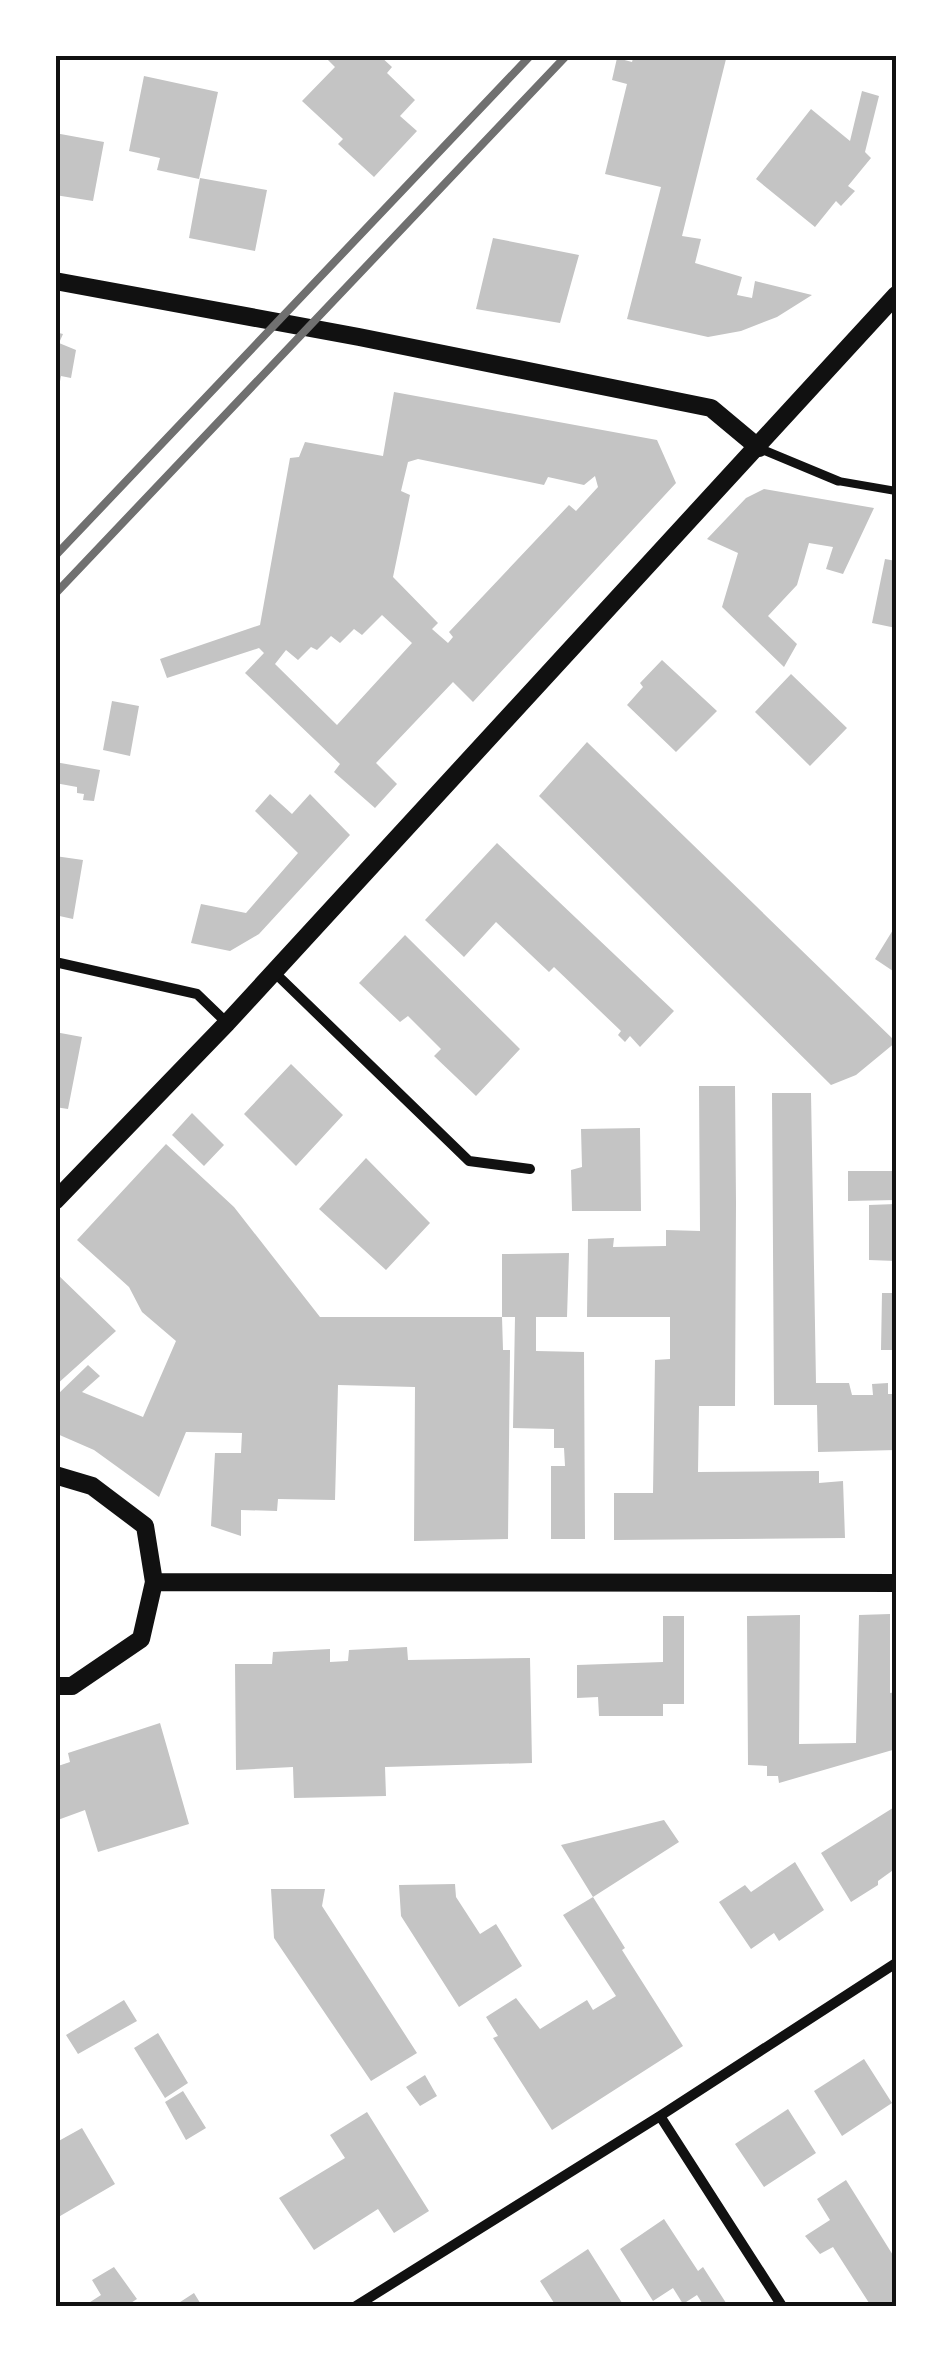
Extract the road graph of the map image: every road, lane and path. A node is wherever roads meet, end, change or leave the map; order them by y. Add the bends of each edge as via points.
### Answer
1 (55, 281) edge
2 (896, 296) edge
3 (759, 448) junction
4 (838, 482) joint
5 (896, 491) edge
6 (55, 962) edge
7 (274, 972) junction
8 (227, 1023) junction
9 (530, 1169) dead end
10 (55, 1201) edge
11 (55, 1475) edge
12 (154, 1582) junction
13 (896, 1582) edge
14 (55, 1686) edge
15 (896, 1963) edge
16 (660, 2116) junction
17 (357, 2306) edge
18 (782, 2306) edge

1 - 3 street via 711,408
2 - 3 street
3 - 4 street
3 - 7 street
4 - 5 lane
6 - 8 street via 197,994
7 - 8 street
7 - 9 street via 469,1161
8 - 10 street
11 - 12 street via 92,1486 145,1526
12 - 13 street
12 - 14 street via 140,1640 72,1686
15 - 16 street
16 - 17 street
16 - 18 street

